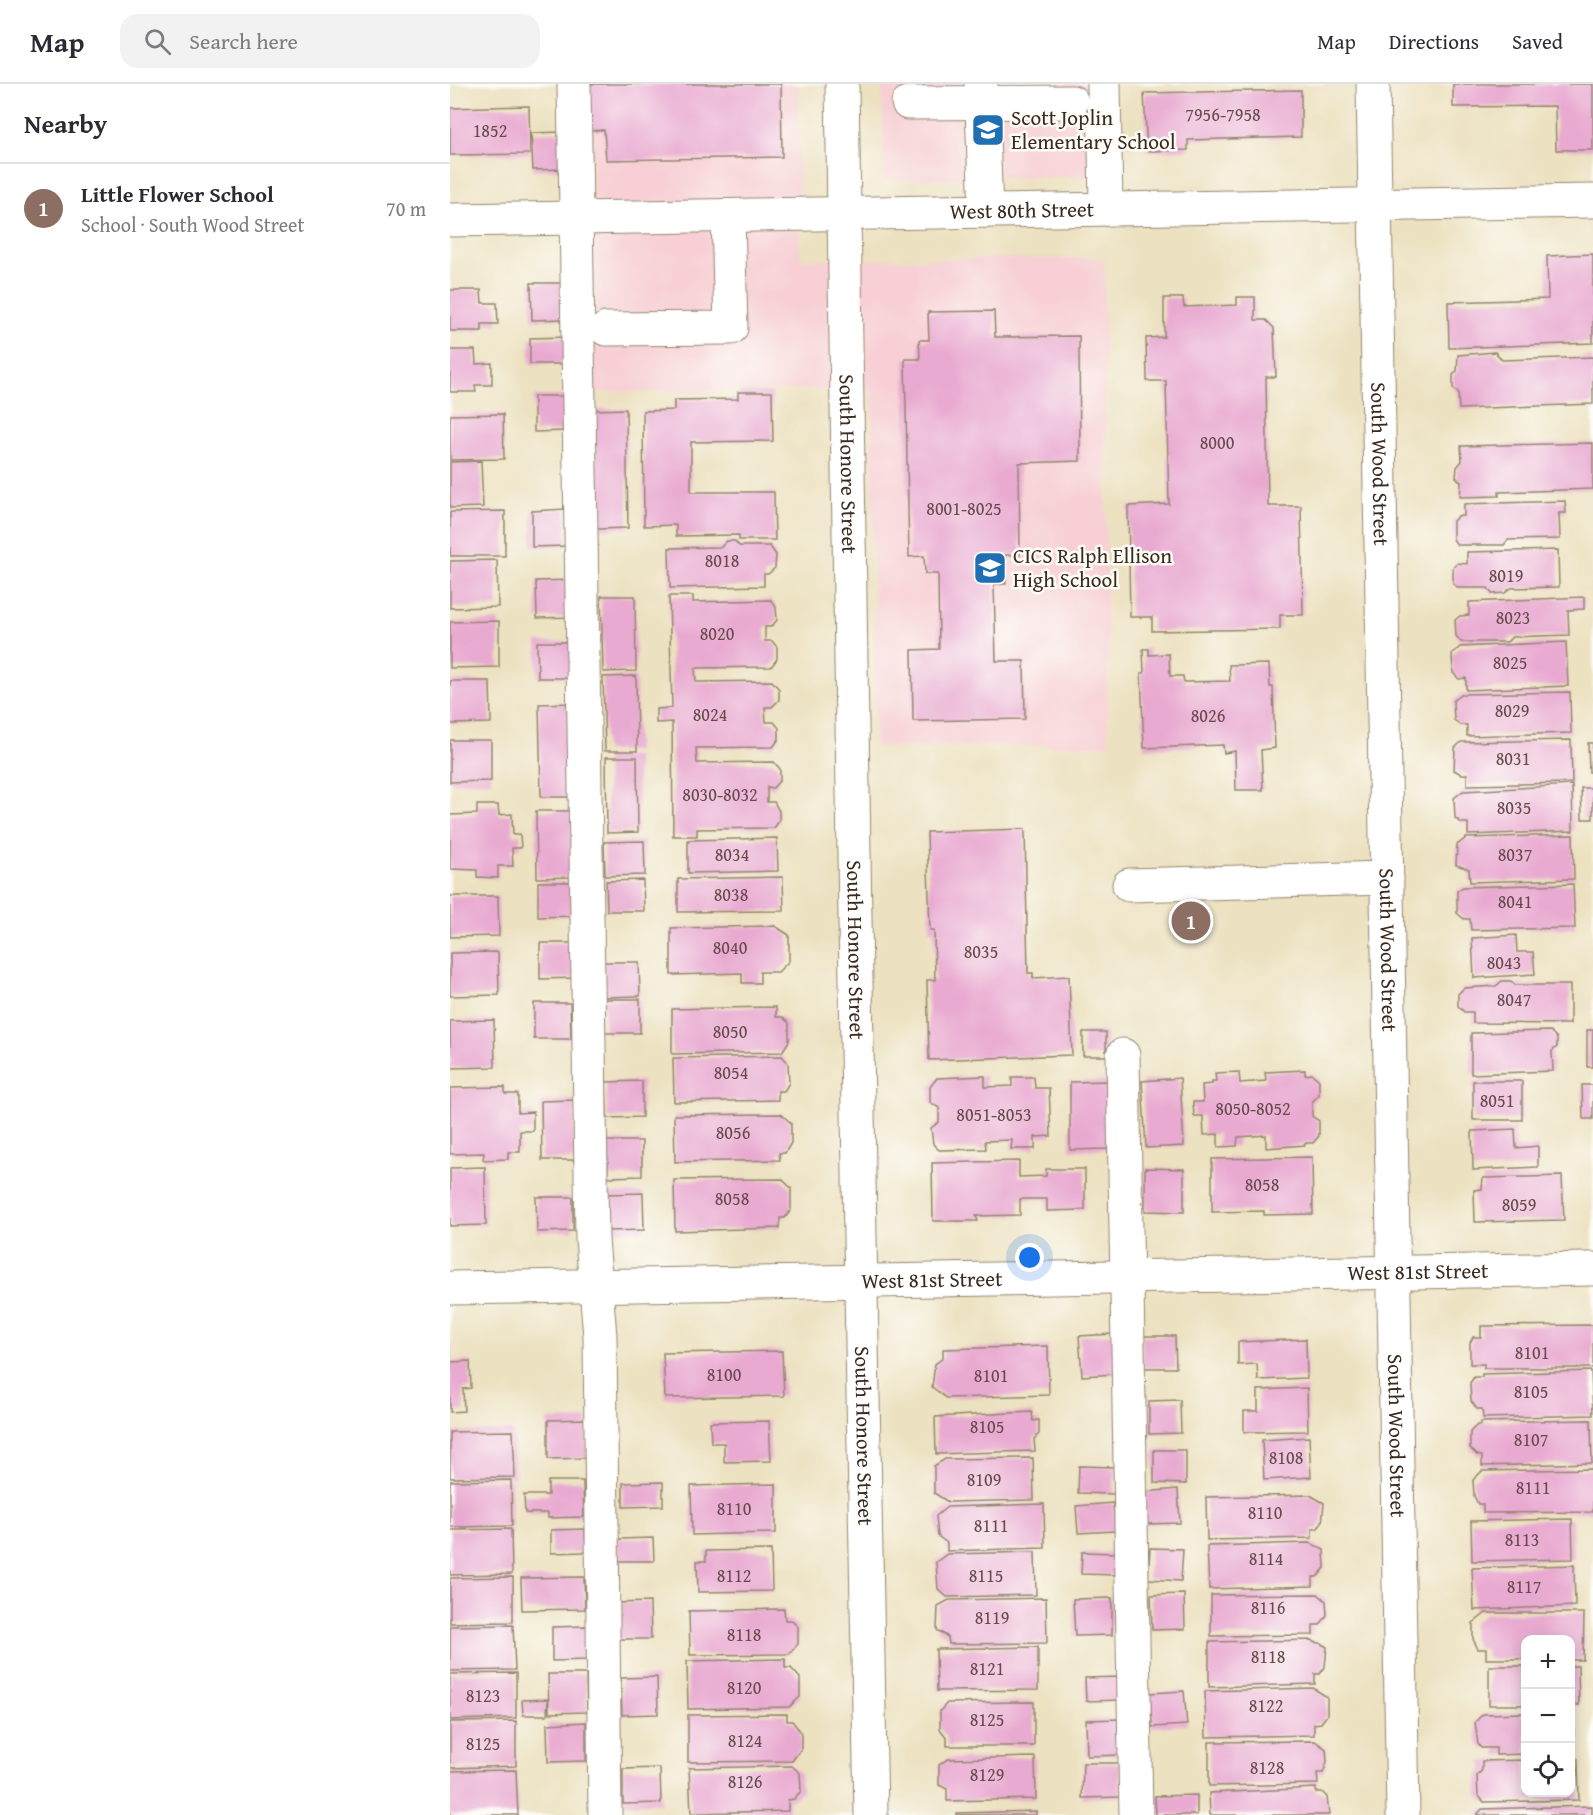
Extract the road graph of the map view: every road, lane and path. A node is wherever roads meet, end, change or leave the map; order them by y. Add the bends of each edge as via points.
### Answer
1 (574, 84) edge
2 (842, 84) edge
3 (1104, 84) edge
4 (1373, 84) edge
5 (981, 93) edge
6 (1072, 102) dead end
7 (908, 103) dead end
8 (1593, 201) edge
9 (1375, 205) junction
10 (1106, 209) junction
11 (986, 211) junction
12 (845, 214) junction
13 (728, 216) junction
14 (577, 218) junction
15 (450, 220) edge
16 (606, 329) dead end
17 (1387, 878) junction
18 (1129, 885) dead end
19 (1123, 1055) dead end
20 (1593, 1269) edge
21 (1394, 1272) junction
22 (1128, 1276) junction
23 (861, 1281) junction
24 (596, 1285) junction
25 (450, 1288) edge
26 (605, 1815) edge
27 (871, 1815) edge
28 (1136, 1815) edge
29 (1403, 1815) edge

1 - 14 street
2 - 12 street, South Honore Street
3 - 10 street
4 - 9 street, South Wood Street
5 - 6 street
5 - 7 street
5 - 11 street
8 - 9 street, West 80th Street
9 - 10 street, West 80th Street
9 - 17 street, South Wood Street
10 - 11 street, West 80th Street
11 - 12 street, West 80th Street
12 - 13 street, West 80th Street
12 - 23 street, South Honore Street
13 - 14 street, West 80th Street
13 - 16 street via 731,328
14 - 15 street, West 80th Street
14 - 24 street via 592,1239
17 - 18 street
17 - 21 street, South Wood Street
19 - 22 street
20 - 21 street, West 81st Street
21 - 22 street, West 81st Street
21 - 29 street, South Wood Street
22 - 23 street, West 81st Street
22 - 28 street
23 - 24 street, West 81st Street
23 - 27 street, South Honore Street
24 - 25 street, West 81st Street
24 - 26 street via 600,1336

